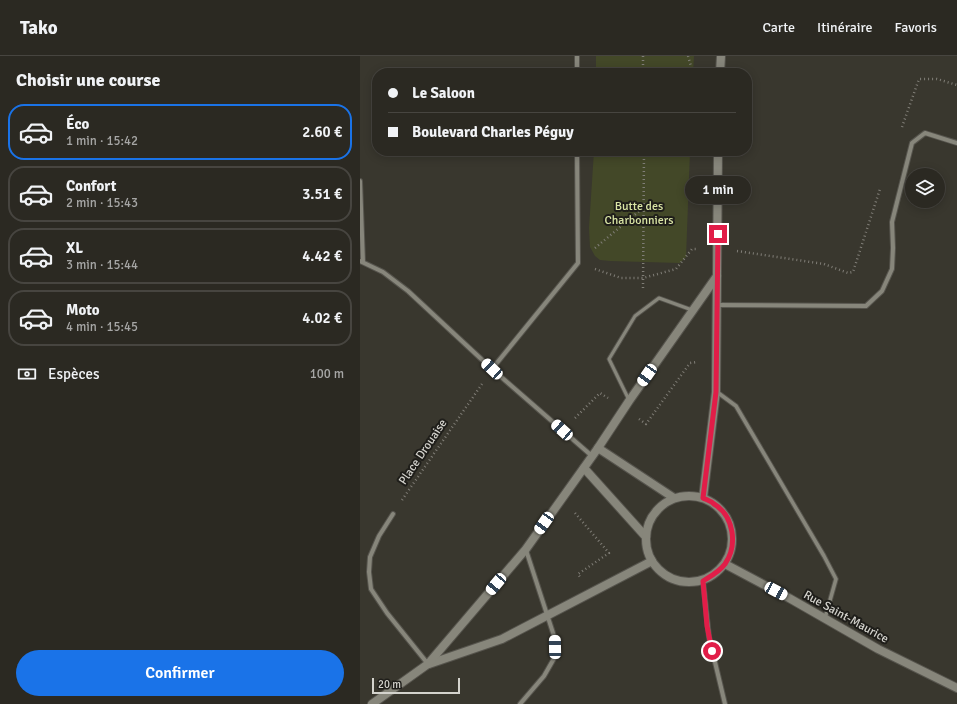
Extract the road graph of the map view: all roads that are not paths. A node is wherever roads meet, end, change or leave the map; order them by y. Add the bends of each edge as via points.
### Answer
1 (577, 56) edge
2 (721, 56) edge
3 (577, 68) edge
4 (720, 68) edge
5 (957, 143) edge
6 (577, 156) edge
7 (718, 156) edge
8 (360, 180) edge
9 (361, 262) edge
10 (717, 276) junction
11 (716, 305) junction
12 (692, 310) junction
13 (492, 369) junction
14 (716, 392) junction
15 (629, 401) junction
16 (598, 448) junction
17 (593, 456) junction
18 (584, 468) junction
19 (674, 498) junction
20 (703, 498) junction
21 (393, 514) road end
22 (646, 537) junction
23 (526, 549) junction
24 (652, 561) junction
25 (725, 564) junction
26 (703, 581) junction
27 (548, 615) junction
28 (825, 619) junction
29 (428, 664) junction
30 (957, 688) edge
31 (372, 704) edge
32 (520, 704) edge
33 (725, 704) edge

1 - 3 street
2 - 4 main road
5 - 11 street via 925,133 912,144 892,222 892,270 882,291 866,306
6 - 13 street via 578,263
7 - 10 main road
8 - 9 street
9 - 13 street via 383,272 408,291
10 - 11 main road
10 - 12 main road
11 - 14 main road
12 - 15 main road
12 - 15 lane via 659,298 634,316 609,359
13 - 17 street
14 - 20 main road
14 - 28 street via 736,406 836,579
15 - 16 main road
16 - 17 main road
16 - 19 main road
17 - 18 main road
18 - 22 main road
18 - 23 main road
19 - 20 main road
19 - 22 main road via 663,504 655,514
20 - 25 main road via 715,504 724,513 731,526 731,552
21 - 29 street via 370,557 371,588 387,613
22 - 24 main road
23 - 27 street
23 - 29 main road
24 - 26 main road via 670,579 693,583
24 - 27 main road
25 - 26 main road
25 - 28 main road, Rue Saint-Maurice
26 - 33 street via 709,637
27 - 29 main road via 502,639
27 - 32 street via 555,639 556,655 544,676
28 - 30 main road, Rue Saint-Maurice via 878,649
29 - 31 main road

